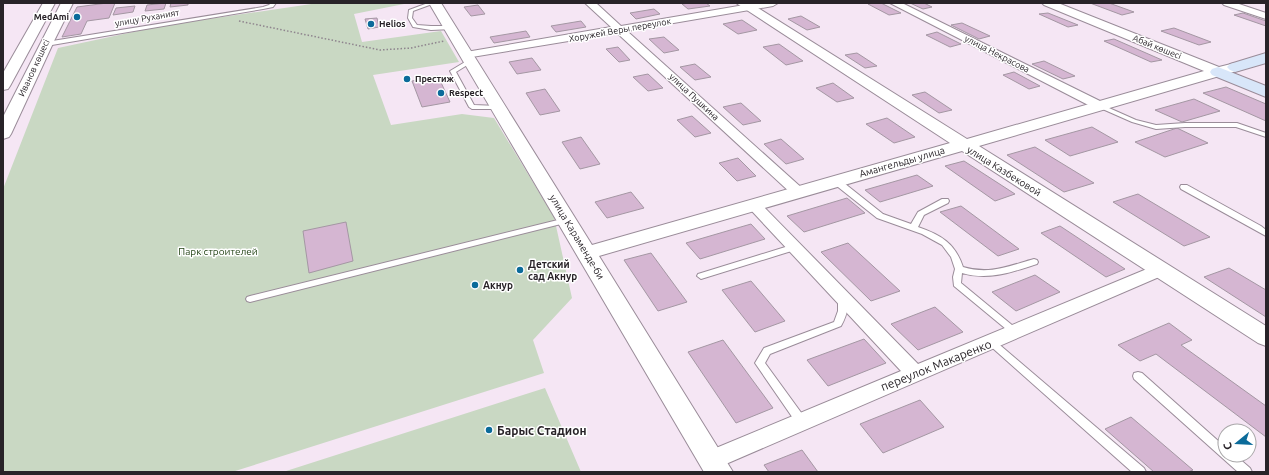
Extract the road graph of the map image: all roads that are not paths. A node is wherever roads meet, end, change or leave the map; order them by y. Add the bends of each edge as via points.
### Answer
1 (49, 3) edge
2 (67, 3) edge
3 (274, 3) edge
4 (434, 3) edge
5 (590, 3) edge
6 (773, 3) edge
7 (895, 3) edge
8 (1048, 3) edge
9 (1073, 3) edge
10 (1227, 3) edge
11 (746, 5) edge
12 (1266, 16) edge
13 (620, 30) junction
14 (46, 44) junction
15 (460, 46) junction
16 (1266, 58) edge
17 (1235, 67) junction
18 (1218, 72) junction
19 (1266, 79) edge
20 (3, 86) edge
21 (1266, 92) edge
22 (1100, 106) junction
23 (3, 134) edge
24 (1266, 135) edge
25 (963, 145) junction
26 (836, 181) junction
27 (1184, 187) dead end
28 (798, 192) junction
29 (945, 201) dead end
30 (754, 205) junction
31 (566, 220) junction
32 (913, 228) junction
33 (1266, 234) edge
34 (795, 247) junction
35 (587, 253) junction
36 (1034, 262) dead end
37 (959, 269) junction
38 (1160, 270) junction
39 (701, 276) dead end
40 (842, 297) junction
41 (250, 299) dead end
42 (1014, 332) junction
43 (1266, 337) edge
44 (991, 342) junction
45 (914, 373) junction
46 (1138, 376) dead end
47 (801, 421) junction
48 (1217, 446) edge
49 (1236, 463) edge
50 (716, 466) edge
51 (1140, 472) edge
52 (1246, 472) edge

1 - 20 street, Иванов көшесі
2 - 14 street, Иванов көшесі
3 - 14 lane, улицу Руханият via 263,8
4 - 15 street, улица Караменде-би
4 - 15 lane via 411,10 410,18 415,26 431,28
5 - 13 street, улица Пушкина
6 - 11 street, Хоружей Веры переулок
7 - 22 street, улица Некрасова
8 - 18 street, Абай көшесі
9 - 17 street, Абай көшесі
10 - 12 street
11 - 13 street, Хоружей Веры переулок
11 - 25 street, улица Казбековой
13 - 15 street, Хоружей Веры переулок
13 - 28 street, улица Пушкина
14 - 23 street, Иванов көшесі
15 - 31 street, улица Караменде-би
16 - 17 main road
17 - 18 street, Амангельды улица
17 - 19 main road, Абай көшесі
18 - 21 main road, Абай көшесі
18 - 22 street, Амангельды улица
22 - 24 lane via 1134,121 1156,127 1237,125
22 - 25 street, Амангельды улица
25 - 26 street, Амангельды улица
25 - 38 street, улица Казбековой
26 - 28 street, Амангельды улица
26 - 32 lane via 880,216
27 - 33 lane
28 - 30 street, Амангельды улица
29 - 32 lane via 921,214
30 - 34 street
30 - 35 street, Амангельды улица
31 - 35 street, улица Караменде-би
31 - 41 lane
32 - 37 lane via 945,243 955,256
34 - 39 lane
34 - 40 street
35 - 50 street, улица Караменде-би
36 - 37 lane via 989,275
37 - 42 lane via 957,284
38 - 42 street, переулок Макаренко
38 - 43 street, улица Казбековой
40 - 45 street
40 - 47 lane via 843,311 838,324 767,351 760,363
42 - 44 street, переулок Макаренко
44 - 45 street, переулок Макаренко
44 - 51 lane
45 - 47 street, переулок Макаренко
46 - 48 lane
47 - 50 street, переулок Макаренко
49 - 52 lane

